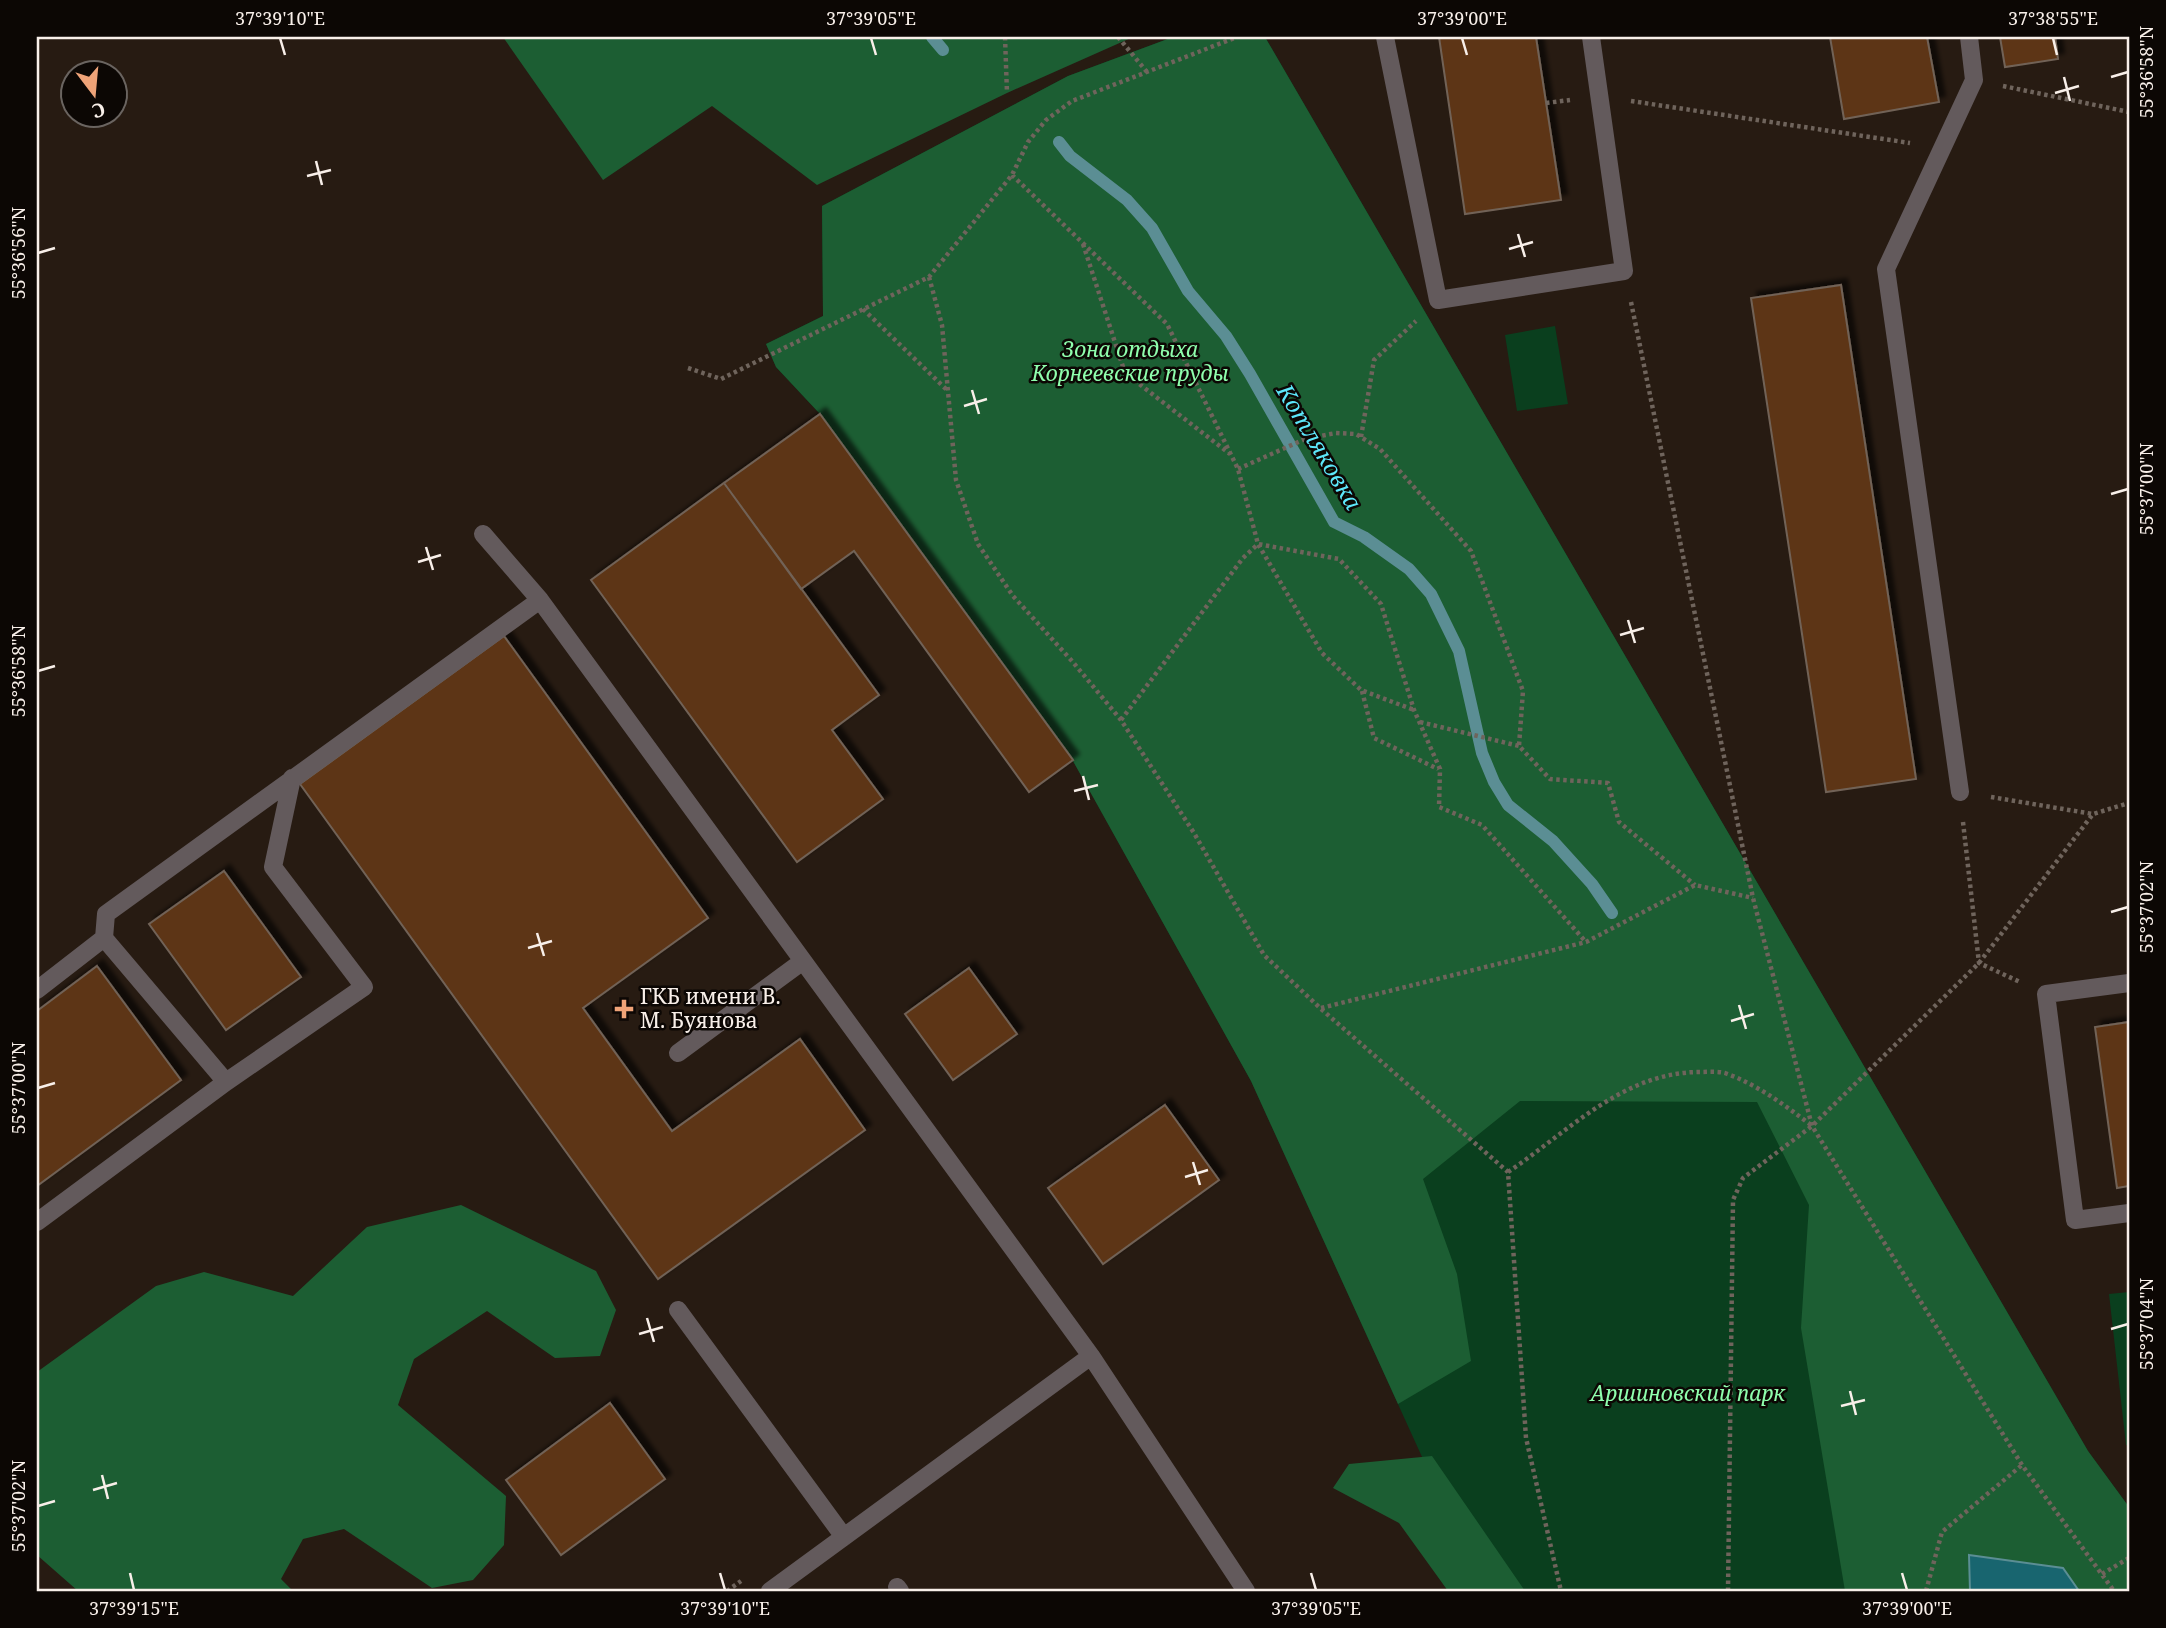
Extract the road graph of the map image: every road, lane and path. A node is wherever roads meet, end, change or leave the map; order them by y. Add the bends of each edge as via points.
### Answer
1 (1005, 37) edge
2 (1118, 37) edge
3 (1237, 37) edge
4 (1385, 37) edge
5 (1591, 37) edge
6 (1969, 37) edge
7 (1147, 72) junction
8 (1974, 80) junction
9 (1007, 93) dead end
10 (1600, 96) junction
11 (1546, 103) dead end
12 (2129, 112) edge
13 (1942, 148) junction
14 (1012, 175) junction
15 (1082, 242) junction
16 (1624, 271) junction
17 (929, 277) junction
18 (1438, 300) junction
19 (863, 309) junction
20 (688, 368) dead end
21 (948, 392) junction
22 (1361, 437) junction
23 (1231, 454) junction
24 (1238, 469) junction
25 (483, 534) dead end
26 (1258, 544) junction
27 (540, 600) junction
28 (1362, 690) junction
29 (1414, 710) junction
30 (1121, 720) junction
31 (1420, 722) junction
32 (1519, 746) junction
33 (1440, 769) junction
34 (292, 778) junction
35 (1960, 792) junction
36 (2129, 803) edge
37 (2093, 814) junction
38 (1695, 885) junction
39 (1753, 898) junction
40 (104, 938) junction
41 (1586, 942) junction
42 (803, 961) junction
43 (1979, 963) junction
44 (2129, 983) edge
45 (37, 990) edge
46 (2046, 994) junction
47 (1320, 1008) junction
48 (678, 1053) dead end
49 (226, 1082) junction
50 (1812, 1126) junction
51 (1508, 1171) junction
52 (2129, 1213) edge
53 (37, 1222) edge
54 (678, 1310) dead end
55 (1091, 1356) junction
56 (2022, 1465) junction
57 (844, 1537) junction
58 (2129, 1558) edge
59 (2102, 1574) junction
60 (770, 1591) edge
61 (1246, 1591) edge
62 (1561, 1591) edge
63 (1728, 1591) edge
64 (1926, 1591) edge
65 (2114, 1591) edge

1 - 9 path
2 - 7 path
3 - 7 path
4 - 18 lane
5 - 10 lane
6 - 8 lane
7 - 14 path via 1072,101 1046,120 1028,142
8 - 12 path
8 - 13 lane
10 - 11 path
10 - 13 path
10 - 16 lane
13 - 35 lane via 1886,269
14 - 15 path
14 - 17 path
15 - 23 path via 1167,324
15 - 23 path via 1125,373
16 - 18 lane
16 - 39 path
17 - 19 path
17 - 21 path via 942,325
18 - 22 path via 1374,360
19 - 20 path via 721,379
19 - 21 path
21 - 30 path via 956,480 978,544 1013,596
22 - 24 path via 1336,433 1305,439
22 - 32 path via 1381,449 1471,551 1523,691
23 - 24 path
24 - 26 path
25 - 27 lane
26 - 28 path via 1322,653
26 - 29 path via 1339,559 1348,568 1381,604
26 - 30 path
27 - 34 lane
27 - 42 lane
28 - 29 path
28 - 33 path via 1374,738
29 - 31 path
30 - 47 path via 1194,833 1264,955
31 - 32 path
31 - 33 path
32 - 38 path via 1550,779 1608,783 1619,822
33 - 41 path via 1439,807 1482,825
34 - 40 lane via 106,914
34 - 49 lane via 273,867 364,987
35 - 37 path
35 - 43 path
36 - 37 path
37 - 43 path
38 - 39 path
38 - 41 path
39 - 50 path
40 - 45 lane
40 - 49 lane
41 - 47 path
42 - 48 lane
42 - 55 lane
43 - 46 path
43 - 50 path
44 - 46 lane
46 - 52 lane via 2075,1220
47 - 51 path
49 - 53 lane
50 - 51 path via 1762,1089 1721,1072 1680,1073 1638,1082
50 - 56 path
50 - 63 path via 1743,1178 1733,1200
51 - 62 path via 1526,1438
54 - 57 lane
55 - 57 lane
55 - 61 lane
56 - 59 path
56 - 64 path via 1941,1532
57 - 60 lane
58 - 59 path
59 - 65 path

